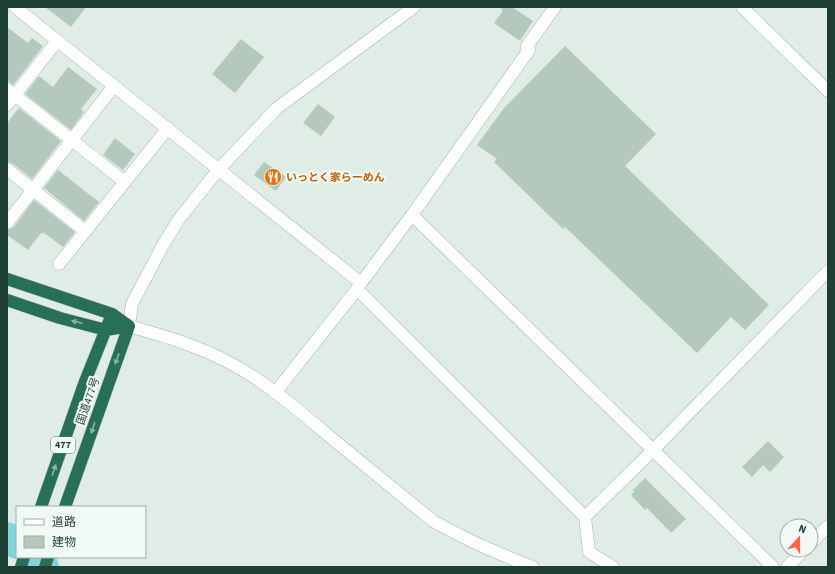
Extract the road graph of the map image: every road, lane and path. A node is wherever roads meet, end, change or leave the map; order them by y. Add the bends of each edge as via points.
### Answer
1 (14, 7) edge
2 (414, 7) edge
3 (555, 7) edge
4 (742, 7) edge
5 (57, 41) junction
6 (114, 86) junction
7 (828, 91) edge
8 (11, 92) edge
9 (7, 106) edge
10 (168, 128) junction
11 (71, 140) junction
12 (7, 169) edge
13 (219, 169) junction
14 (124, 182) junction
15 (32, 189) junction
16 (412, 215) junction
17 (7, 223) edge
18 (85, 231) junction
19 (59, 264) dead end
20 (828, 271) edge
21 (7, 279) edge
22 (359, 286) junction
23 (7, 300) edge
24 (132, 304) junction
25 (112, 314) junction
26 (129, 326) junction
27 (106, 330) junction
28 (276, 393) junction
29 (653, 450) junction
30 (41, 506) edge
31 (65, 506) edge
32 (585, 517) junction
33 (828, 526) edge
34 (819, 535) edge
35 (796, 558) edge
36 (533, 567) edge
37 (613, 567) edge
38 (773, 567) edge
39 (787, 567) edge

1 - 5 street
2 - 13 street via 277,108
3 - 16 street via 527,46 529,50
4 - 7 street
5 - 6 street
5 - 8 street
6 - 10 street
6 - 11 street
8 - 9 street
8 - 11 street
10 - 13 street
10 - 14 street
11 - 14 street
11 - 15 street
12 - 15 street
13 - 22 street
13 - 24 street via 179,219
14 - 18 street
15 - 17 street
15 - 18 street
16 - 22 street
16 - 29 street
18 - 19 street
20 - 29 street
21 - 25 highway
22 - 28 street
22 - 32 street
27 -> 23 highway
24 - 25 street
24 - 26 street
25 - 26 highway
25 - 27 highway, 国道477号 / 477
26 - 27 highway
26 - 28 street via 201,349 253,376
26 -> 31 highway, 国道477号 / 477
30 -> 27 highway, 国道477号 / 477 via 84,384
28 - 36 street via 433,521 491,551
29 - 32 street
29 - 38 street
32 - 37 street via 589,552
33 - 34 street
35 - 39 street

